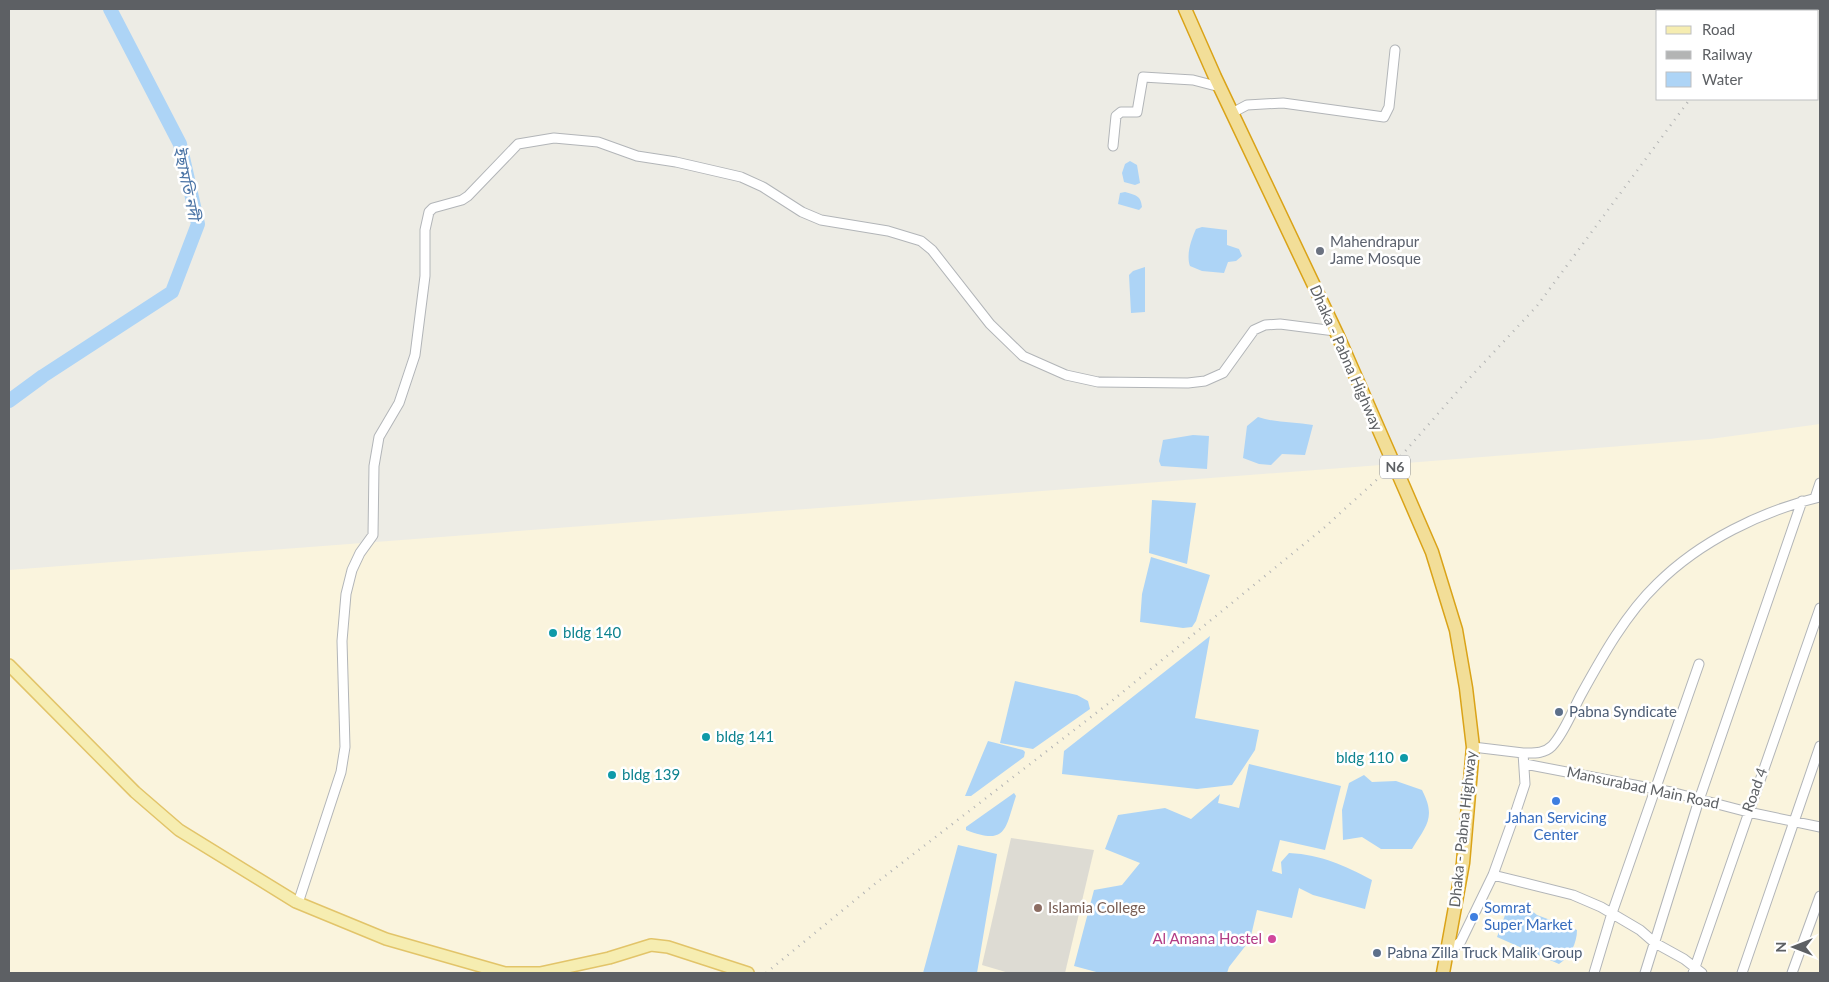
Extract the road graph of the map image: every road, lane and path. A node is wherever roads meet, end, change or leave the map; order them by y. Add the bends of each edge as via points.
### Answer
1 (1185, 9) edge
2 (1395, 50) dead end
3 (1220, 87) junction
4 (1232, 113) junction
5 (1113, 146) dead end
6 (1335, 331) junction
7 (1820, 483) edge
8 (1818, 498) edge
9 (1802, 502) junction
10 (1820, 608) edge
11 (1699, 664) dead end
12 (9, 665) edge
13 (1820, 746) edge
14 (1472, 747) junction
15 (1523, 753) junction
16 (1525, 764) junction
17 (1656, 790) junction
18 (1699, 800) junction
19 (1748, 812) junction
20 (1793, 820) junction
21 (1820, 827) edge
22 (1493, 875) junction
23 (1820, 896) edge
24 (298, 903) junction
25 (1612, 913) junction
26 (1655, 943) junction
27 (1446, 952) junction
28 (1697, 971) edge
29 (748, 973) edge
30 (1436, 973) edge
31 (1443, 973) edge
32 (1594, 973) edge
33 (1645, 973) edge
34 (1742, 973) edge
35 (1792, 973) edge

1 - 3 highway, Dhaka - Pabna Highway / N6
2 - 4 street via 1389,107 1384,117 1283,103 1247,105
3 - 4 highway, Dhaka - Pabna Highway / N6
3 - 5 street via 1193,80 1144,77 1136,112 1121,112 1116,116
4 - 6 highway, Dhaka - Pabna Highway / N6
6 - 14 highway, Dhaka - Pabna Highway / N6 via 1432,552 1456,630
6 - 24 street via 1265,325 1254,330 1223,373 1206,381 1113,384 1066,375 1015,350 990,324 932,250 910,236 820,220 802,212 764,186 742,178 637,156 598,142 554,138 518,144 468,196 433,208 426,220 425,276 415,355 399,403 379,437 374,466 373,535 352,570 346,594 342,641 345,747 341,772
7 - 8 street
8 - 9 street
9 - 15 street via 1765,513 1734,529 1659,582 1636,606 1588,681 1555,742 1539,753
9 - 18 street
10 - 19 street, Road 4
11 - 17 street
12 - 24 main road via 135,792 179,830
13 - 20 street
14 - 15 street
14 - 27 highway, Dhaka - Pabna Highway / N6 via 1462,863
15 - 16 street
16 - 17 street, Mansurabad Main Road
16 - 22 street via 1525,784
17 - 18 street, Mansurabad Main Road
17 - 25 street
18 - 19 street, Mansurabad Main Road
18 - 26 street
19 - 20 street, Mansurabad Main Road
19 - 28 street, Road 4
20 - 21 street, Mansurabad Main Road
20 - 34 street
22 - 25 street via 1574,895
22 - 27 street via 1461,941
23 - 35 street
24 - 29 main road via 386,939 505,973 540,973 651,945 668,947
25 - 26 street
25 - 32 street
26 - 28 street
26 - 33 street
27 - 30 highway, Dhaka - Pabna Highway
27 - 31 highway, Dhaka - Pabna Highway / N6

